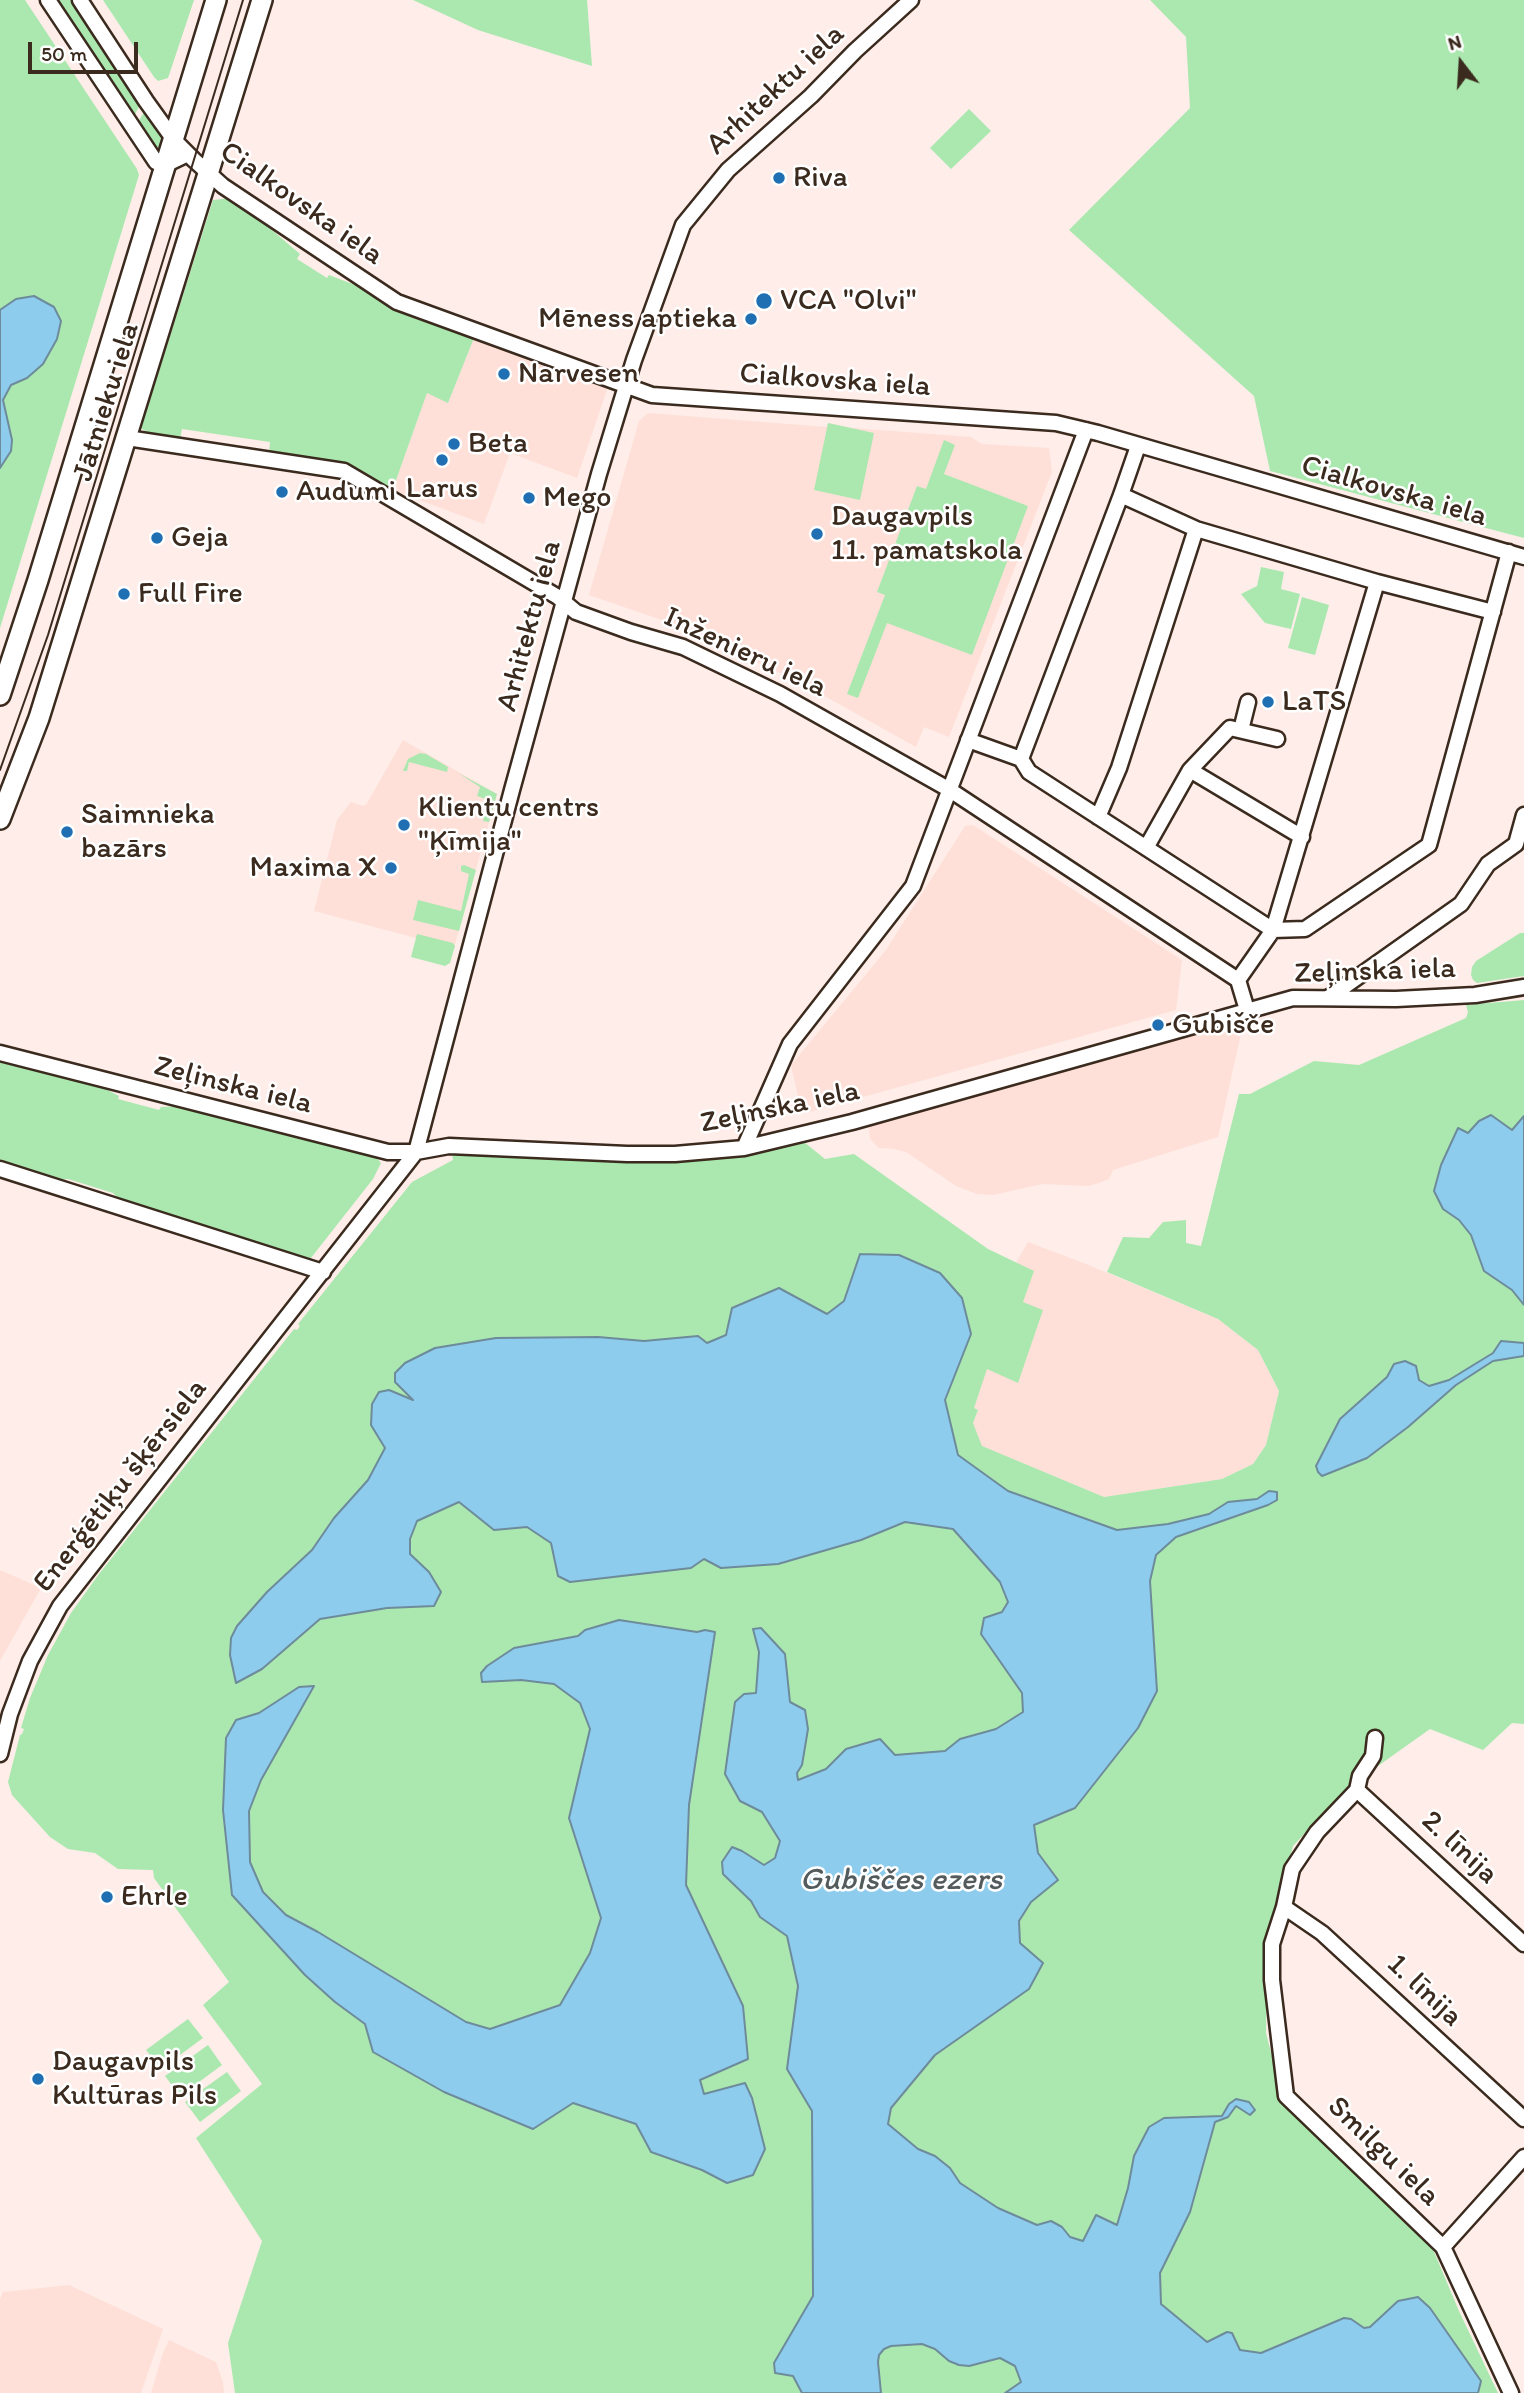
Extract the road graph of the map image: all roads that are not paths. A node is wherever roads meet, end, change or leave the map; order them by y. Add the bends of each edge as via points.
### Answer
1 (48, 0) edge
2 (80, 0) edge
3 (216, 0) edge
4 (262, 0) edge
5 (911, 0) edge
6 (181, 147) junction
7 (165, 165) junction
8 (209, 174) junction
9 (626, 385) junction
10 (1086, 430) junction
11 (127, 438) junction
12 (1138, 446) junction
13 (1122, 495) junction
14 (1196, 528) junction
15 (1509, 552) junction
16 (1524, 556) edge
17 (1377, 582) junction
18 (564, 603) junction
19 (1493, 612) junction
20 (0, 695) edge
21 (1248, 702) dead end
22 (1241, 730) junction
23 (1278, 739) dead end
24 (968, 740) junction
25 (1021, 759) junction
26 (1190, 770) junction
27 (950, 790) junction
28 (1524, 815) edge
29 (1098, 817) junction
30 (0, 818) edge
31 (1302, 836) junction
32 (1520, 844) edge
33 (1146, 848) junction
34 (1273, 930) junction
35 (1238, 980) junction
36 (1524, 986) edge
37 (1328, 998) junction
38 (1247, 1010) junction
39 (0, 1053) edge
40 (744, 1148) junction
41 (416, 1152) junction
42 (0, 1169) edge
43 (323, 1272) junction
44 (1375, 1738) dead end
45 (0, 1755) edge
46 (1357, 1790) junction
47 (1284, 1907) junction
48 (1524, 1944) edge
49 (1524, 2119) edge
50 (1524, 2157) edge
51 (1443, 2247) junction
52 (1511, 2393) edge

1 - 7 street via 156,162
2 - 6 street, Cialkovska iela
3 - 6 street, Jātnieku iela
4 - 8 street, Jātnieku iela
5 - 9 street, Arhitektu iela via 728,170 683,225
6 - 7 street, Jātnieku iela
6 - 8 street, Cialkovska iela
7 - 20 street, Jātnieku iela
8 - 9 street, Cialkovska iela via 397,302
8 - 11 street, Jātnieku iela
9 - 10 street, Cialkovska iela via 652,395 1056,423
9 - 18 street, Arhitektu iela
10 - 12 street, Cialkovska iela
10 - 24 street
11 - 18 street, Inženieru iela via 344,471
11 - 30 street, Jātnieku iela via 39,718
12 - 13 street
12 - 15 street, Cialkovska iela
13 - 14 street
13 - 25 street
14 - 17 street
14 - 29 street via 1119,768
15 - 16 street, Cialkovska iela
15 - 19 street
17 - 19 street
17 - 31 street
18 - 27 street, Inženieru iela via 576,612 683,647 780,694
18 - 41 street, Arhitektu iela
19 - 34 street via 1429,845 1305,929
21 - 22 street
22 - 23 street
22 - 26 street via 1230,727
24 - 25 street
24 - 27 street
25 - 29 street via 1029,772
26 - 31 street
26 - 33 street
27 - 35 street, Inženieru iela
27 - 40 street via 913,886 790,1044
28 - 32 street
29 - 33 street
31 - 34 street
32 - 37 street via 1488,864 1461,904
33 - 34 street
34 - 35 street
35 - 38 street
36 - 37 street, Zeļinska iela via 1462,996
37 - 38 street, Zeļinska iela via 1293,998
38 - 40 street, Zeļinska iela via 852,1122
39 - 41 street, Zeļinska iela via 388,1152
40 - 41 street, Zeļinska iela via 627,1154 449,1146
41 - 43 street, Enerģētiķu šķērsiela
42 - 43 street
43 - 45 street, Enerģētiķu šķērsiela via 60,1606 30,1661
44 - 46 street via 1373,1756
46 - 47 street via 1317,1832 1292,1869
46 - 48 street, 2. līnija
47 - 49 street, 1. līnija via 1322,1933
47 - 51 street, Smilgu iela via 1272,1944 1272,1980 1286,2096
50 - 51 street, Smilgu iela
51 - 52 street, Smilgu iela

